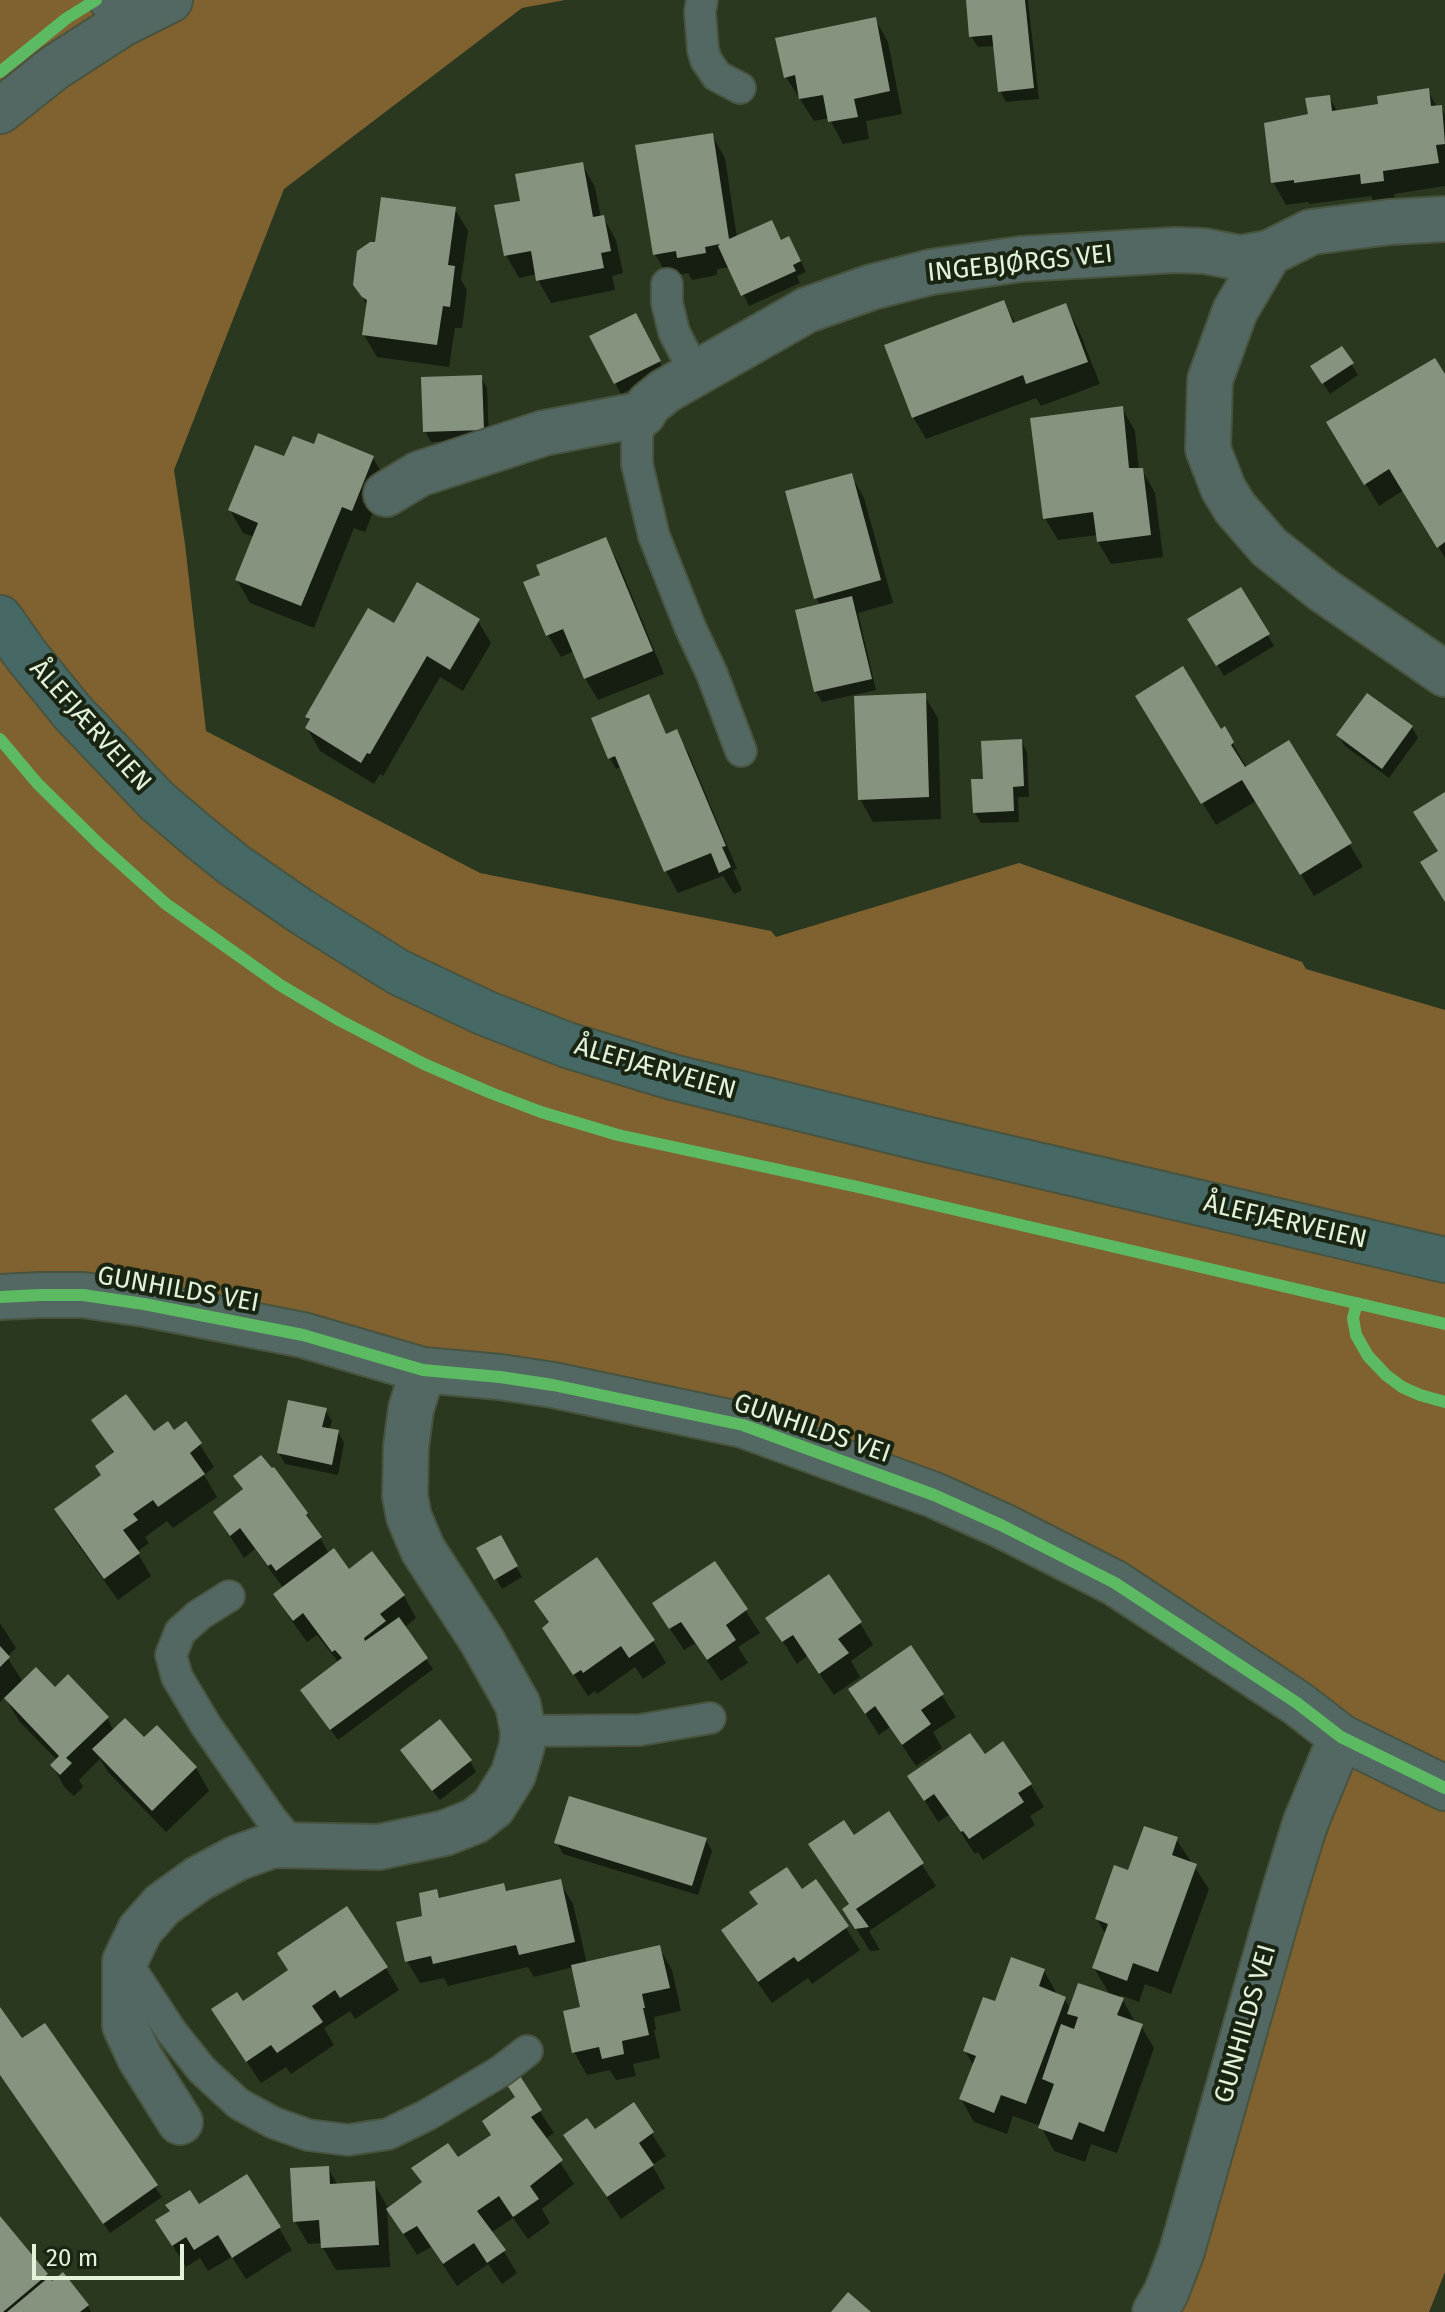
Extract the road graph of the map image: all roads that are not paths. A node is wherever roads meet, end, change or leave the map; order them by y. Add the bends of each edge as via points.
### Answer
1 (170, 0) edge
2 (702, 0) edge
3 (112, 12) edge
4 (740, 88) dead end
5 (0, 111) edge
6 (1445, 219) edge
7 (1269, 253) junction
8 (667, 284) dead end
9 (695, 373) junction
10 (643, 414) junction
11 (386, 494) dead end
12 (0, 618) edge
13 (1445, 674) edge
14 (741, 751) dead end
15 (1445, 1260) edge
16 (0, 1297) edge
17 (423, 1370) junction
18 (229, 1596) dead end
19 (710, 1718) dead end
20 (523, 1731) junction
21 (1341, 1737) junction
22 (1445, 1788) edge
23 (292, 1844) junction
24 (125, 1961) junction
25 (527, 2051) dead end
26 (180, 2122) dead end
27 (1155, 2312) edge

1 - 3 street
2 - 4 lane via 706,60 717,76
3 - 5 street
6 - 7 street, INGEBJØRGS VEI via 1311,232
7 - 9 street, INGEBJØRGS VEI via 1241,258 1160,251 1021,259 931,272 807,310
7 - 13 street via 1235,311 1210,380 1208,449 1223,488 1269,547
8 - 9 lane via 674,332
9 - 10 street, INGEBJØRGS VEI via 665,391
10 - 11 street via 544,433 419,474
10 - 14 lane via 637,464 654,536
12 - 15 main road, ÅLEFJÆRVEIEN via 73,713 198,836 290,904 386,964 485,1013 672,1077
16 - 17 street, GUNHILDS VEI via 83,1295 144,1304 303,1335
17 - 20 street via 406,1447 409,1517 423,1550 518,1705
17 - 21 street, GUNHILDS VEI via 553,1385 743,1425 934,1495 1115,1583
18 - 23 lane via 180,1632 171,1655 177,1677 205,1724
19 - 20 lane via 640,1730
20 - 23 street via 513,1775 493,1807 475,1821 379,1847
21 - 22 street, GUNHILDS VEI
21 - 27 street, GUNHILDS VEI via 1305,1824 1182,2251
23 - 24 street via 237,1858 198,1879 162,1905 140,1930
24 - 25 lane via 202,2070 239,2104 308,2135 348,2140 388,2134
24 - 26 street via 125,2026

